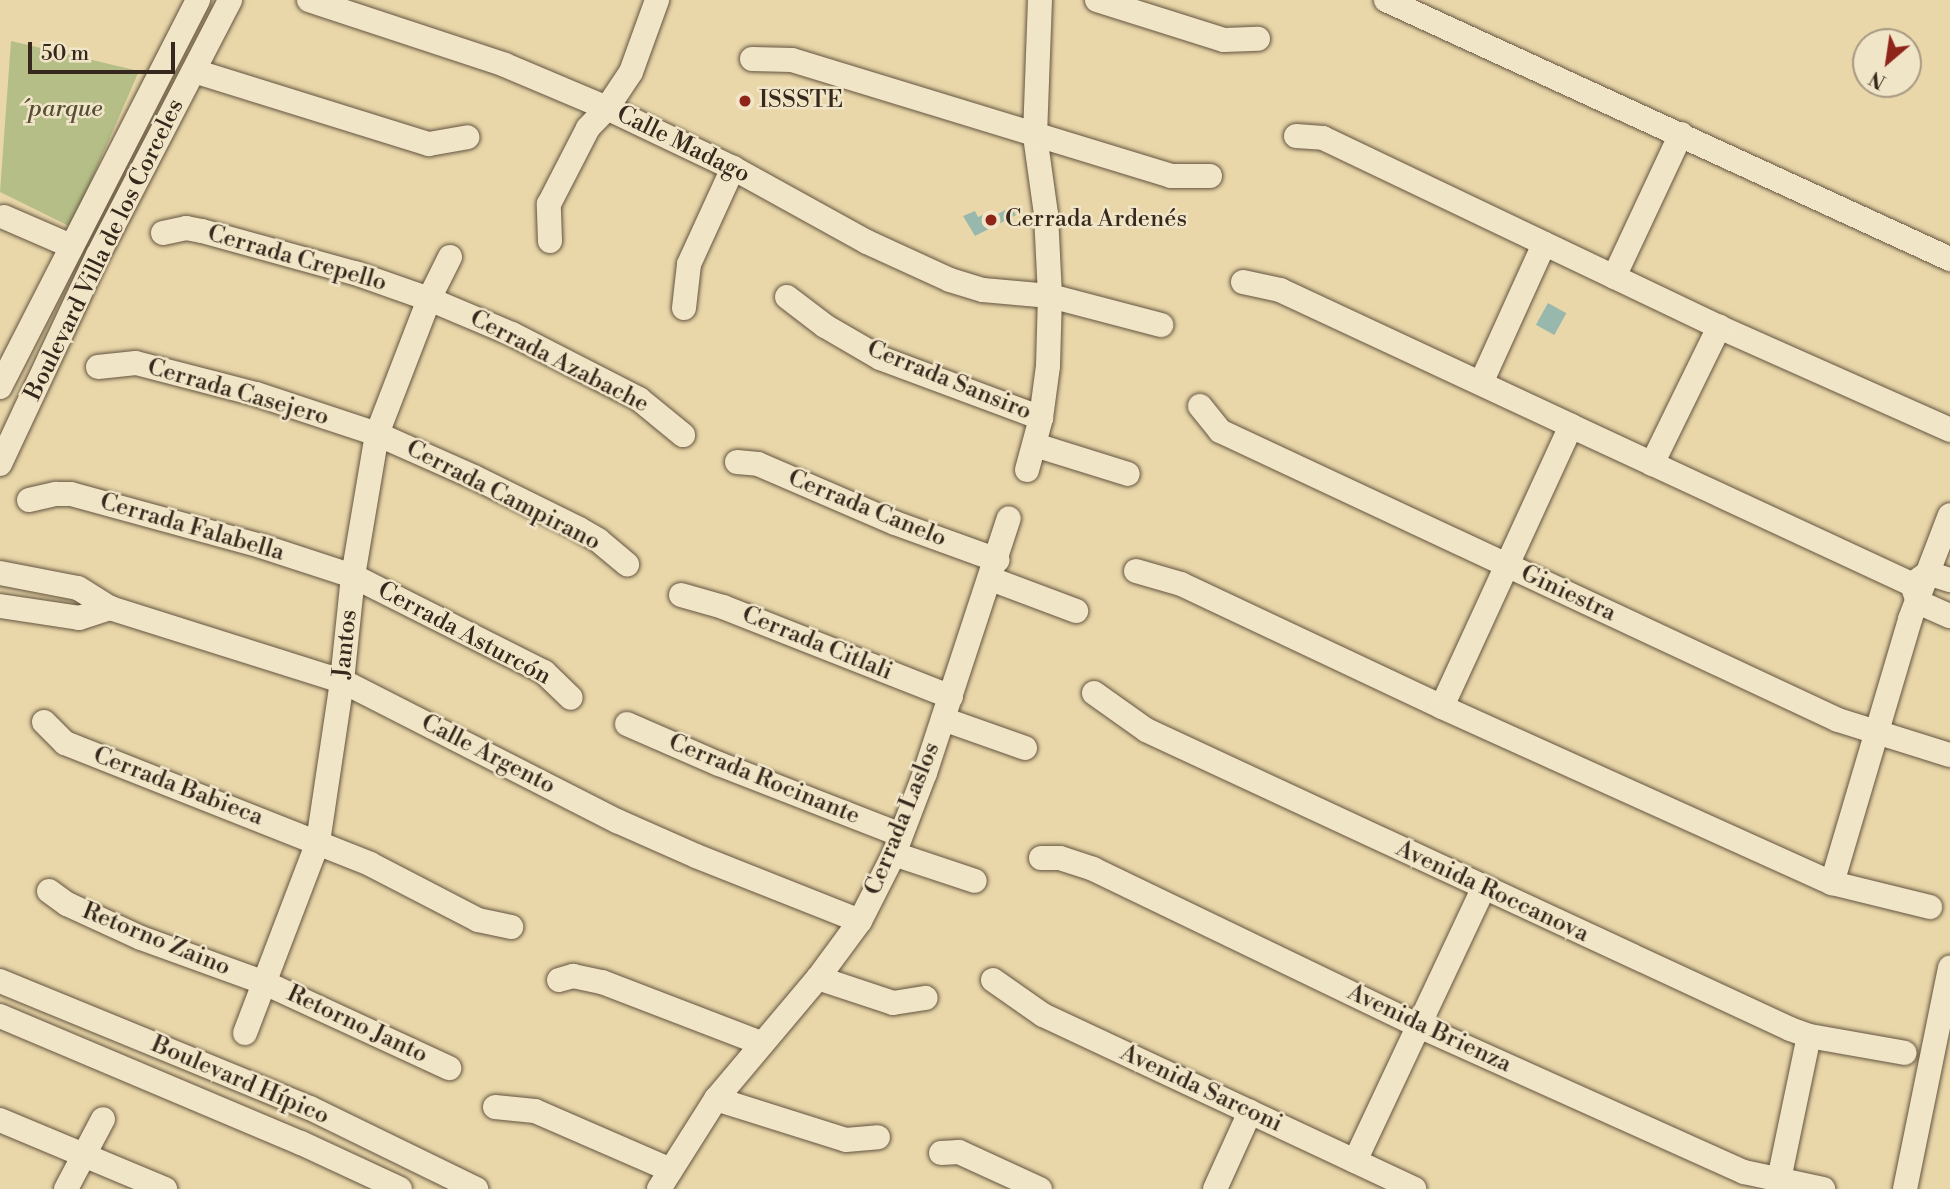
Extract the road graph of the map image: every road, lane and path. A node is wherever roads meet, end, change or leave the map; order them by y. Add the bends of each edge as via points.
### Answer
1 (309, 0) edge
2 (657, 0) edge
3 (1040, 0) edge
4 (1097, 0) edge
5 (1386, 0) edge
6 (194, 1) edge
7 (227, 6) edge
8 (1258, 38) dead end
9 (752, 59) dead end
10 (194, 71) junction
11 (607, 108) junction
12 (1681, 134) junction
13 (126, 136) junction
14 (1035, 136) junction
15 (1296, 136) dead end
16 (467, 137) dead end
17 (151, 151) junction
18 (733, 168) junction
19 (1210, 176) dead end
20 (5, 217) dead end
21 (163, 233) dead end
22 (550, 240) dead end
23 (1544, 244) junction
24 (71, 246) junction
25 (450, 257) dead end
26 (1950, 259) edge
27 (1614, 277) junction
28 (1243, 282) dead end
29 (1050, 296) junction
30 (786, 297) dead end
31 (429, 299) junction
32 (684, 308) dead end
33 (1160, 325) dead end
34 (1719, 327) junction
35 (98, 367) dead end
36 (1, 383) edge
37 (1481, 383) junction
38 (32, 398) junction
39 (1200, 406) dead end
40 (1041, 418) junction
41 (1571, 426) junction
42 (1950, 430) edge
43 (377, 434) junction
44 (683, 435) dead end
45 (1035, 445) junction
46 (737, 462) dead end
47 (0, 463) edge
48 (1652, 464) junction
49 (1027, 470) dead end
50 (1128, 474) dead end
51 (29, 500) dead end
52 (1950, 515) edge
53 (1009, 517) dead end
54 (627, 564) dead end
55 (1506, 565) junction
56 (994, 569) junction
57 (1136, 571) dead end
58 (0, 573) edge
59 (353, 576) junction
60 (1927, 585) edge
61 (681, 595) dead end
62 (0, 606) edge
63 (110, 608) junction
64 (1076, 611) dead end
65 (1950, 616) edge
66 (342, 681) junction
67 (1094, 693) dead end
68 (571, 698) dead end
69 (1442, 707) junction
70 (947, 708) junction
71 (44, 722) dead end
72 (627, 724) dead end
73 (1874, 734) junction
74 (1025, 748) dead end
75 (1950, 755) edge
76 (318, 842) junction
77 (898, 844) junction
78 (1041, 858) dead end
79 (975, 881) dead end
80 (1832, 883) junction
81 (1483, 889) junction
82 (49, 891) dead end
83 (1930, 907) dead end
84 (860, 921) junction
85 (511, 926) dead end
86 (1950, 968) edge
87 (818, 978) junction
88 (993, 980) dead end
89 (0, 981) edge
90 (559, 981) dead end
91 (265, 983) junction
92 (926, 998) dead end
93 (0, 1016) edge
94 (1419, 1026) junction
95 (245, 1033) dead end
96 (1809, 1036) junction
97 (761, 1043) junction
98 (1905, 1053) dead end
99 (449, 1068) dead end
100 (716, 1099) junction
101 (495, 1107) dead end
102 (1250, 1112) junction
103 (103, 1119) dead end
104 (0, 1120) edge
105 (878, 1137) dead end
106 (941, 1153) dead end
107 (84, 1154) junction
108 (1356, 1161) junction
109 (665, 1180) edge
110 (1778, 1185) edge
111 (1412, 1188) edge
112 (66, 1189) edge
113 (164, 1189) edge
114 (400, 1189) edge
115 (476, 1189) edge
116 (1040, 1189) edge
117 (1215, 1189) edge
118 (1823, 1189) edge
119 (1905, 1189) edge

1 - 11 street, Calle Madago via 506,65
2 - 11 street via 631,72
3 - 14 street
4 - 8 street via 1224,40
5 - 12 street
6 - 7 street
6 - 13 street, Boulevard Villa de los Corceles
7 - 10 street, Boulevard Villa de los Corceles
9 - 14 street via 792,60
10 - 16 street via 429,144
10 - 17 street, Boulevard Villa de los Corceles
11 - 18 street, Calle Madago
11 - 22 street via 588,128 549,204
12 - 26 street
12 - 27 street
13 - 17 street
13 - 24 street, Boulevard Villa de los Corceles
14 - 19 street via 1171,176
14 - 29 street via 1046,214
15 - 23 street via 1323,138
17 - 38 street, Boulevard Villa de los Corceles
18 - 29 street, Calle Madago via 867,242 950,280 983,290
18 - 32 street via 689,264
20 - 24 street
21 - 31 street, Cerrada Crepello via 202,230
23 - 27 street
23 - 37 street
24 - 36 street, Boulevard Villa de los Corceles
25 - 31 street, Jantos
27 - 34 street
28 - 37 street via 1280,290
29 - 33 street, Calle Madago
29 - 40 street
30 - 40 street, Cerrada Sansiro via 880,358
31 - 43 street, Jantos
31 - 44 street, Cerrada Azabache via 512,334 639,399
34 - 42 street
34 - 48 street
35 - 43 street, Cerrada Casejero via 136,363 256,394
36 - 38 street
37 - 41 street
38 - 47 street, Boulevard Villa de los Corceles
39 - 55 street, Giniestra via 1220,431
40 - 45 street
41 - 48 street
41 - 55 street
43 - 54 street, Cerrada Campirano via 579,529
43 - 59 street, Jantos
45 - 49 street
45 - 50 street
46 - 56 street, Cerrada Canelo via 758,464
48 - 60 street
51 - 59 street, Cerrada Falabella via 71,494
52 - 60 street
53 - 56 street, Cerrada Laslos
55 - 69 street
55 - 73 street, Giniestra
56 - 64 street, Cerrada Canelo
56 - 70 street, Cerrada Laslos
57 - 69 street via 1181,584
58 - 63 street, Calle Argento via 78,588
59 - 66 street, Jantos
59 - 68 street, Cerrada Asturcón via 544,672
60 - 65 street
60 - 73 street
61 - 70 street, Cerrada Citlali via 723,607
62 - 63 street via 79,618
63 - 66 street, Calle Argento
66 - 76 street, Jantos
66 - 84 street, Calle Argento via 617,821
67 - 81 street, Avenida Roccanova via 1146,730
69 - 80 street
70 - 74 street, Cerrada Citlali
70 - 77 street, Cerrada Laslos
71 - 76 street, Cerrada Babieca via 65,743
72 - 77 street, Cerrada Rocinante
73 - 75 street, Giniestra
73 - 80 street
76 - 85 street, Cerrada Babieca via 478,920
76 - 91 street, Jantos
77 - 79 street, Cerrada Rocinante
77 - 84 street, Cerrada Laslos
78 - 94 street, Avenida Brienza via 1060,858 1093,869
80 - 83 street
81 - 94 street
81 - 96 street, Avenida Roccanova
82 - 91 street, Retorno Zaino via 141,938
84 - 87 street, Cerrada Laslos
86 - 119 street
87 - 92 street via 893,1003
87 - 97 street, Cerrada Laslos
88 - 102 street, Avenida Sarconi via 1043,1015
89 - 115 street, Boulevard Hípico via 310,1108
90 - 97 street via 573,976 602,982
91 - 95 street, Jantos
91 - 99 street, Retorno Janto
93 - 114 street, Boulevard Hípico
94 - 108 street
94 - 110 street, Avenida Brienza
96 - 98 street, Avenida Roccanova
96 - 110 street
97 - 100 street, Cerrada Laslos
100 - 105 street via 846,1140
100 - 109 street, Cerrada Laslos
101 - 109 street via 535,1111
102 - 108 street, Avenida Sarconi
102 - 117 street
103 - 107 street
104 - 107 street
106 - 116 street via 959,1152
107 - 112 street
107 - 113 street
108 - 111 street, Avenida Sarconi
110 - 118 street, Avenida Brienza

